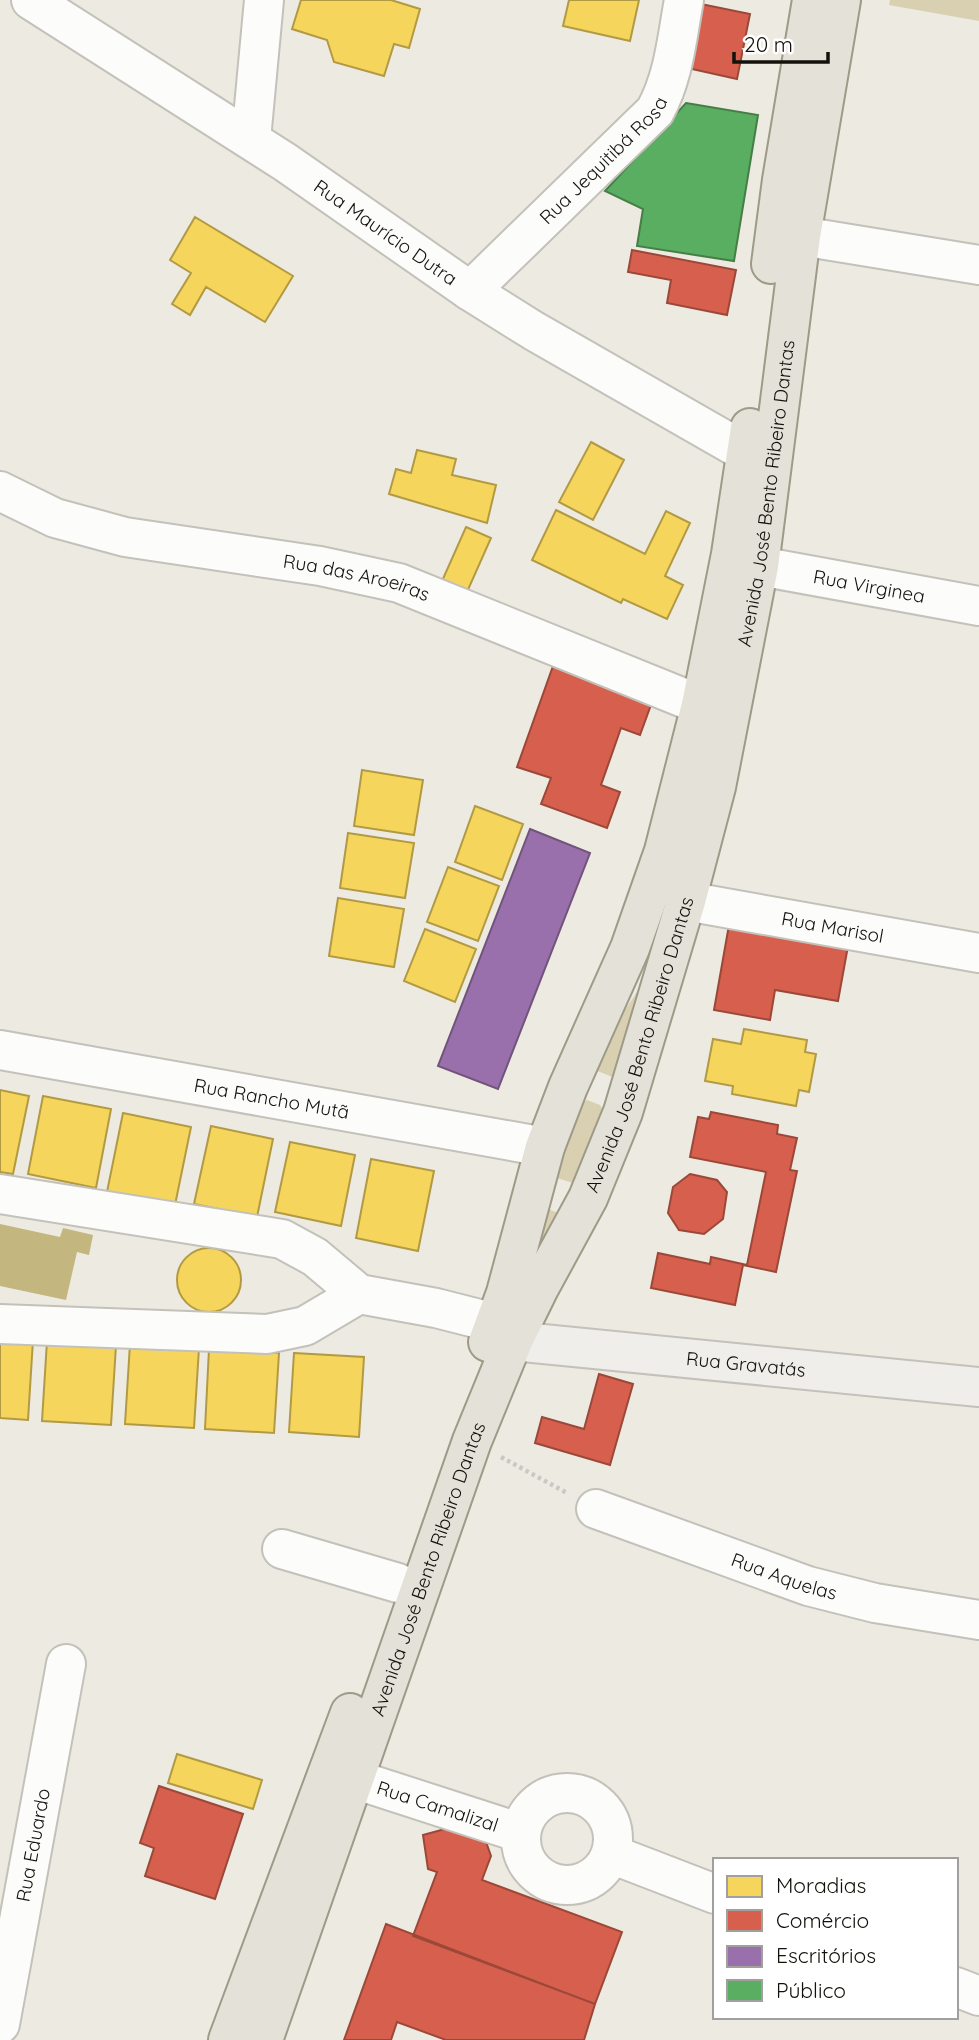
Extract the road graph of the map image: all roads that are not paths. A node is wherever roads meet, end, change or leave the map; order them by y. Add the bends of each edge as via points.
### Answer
1 (31, 0) edge
2 (264, 0) edge
3 (684, 0) edge
4 (812, 0) edge
5 (841, 0) edge
6 (251, 139) junction
7 (802, 236) junction
8 (979, 265) edge
9 (470, 291) junction
10 (747, 453) junction
11 (0, 491) edge
12 (759, 566) junction
13 (979, 607) edge
14 (701, 705) junction
15 (686, 901) junction
16 (979, 953) edge
17 (0, 1050) edge
18 (568, 1087) junction
19 (623, 1112) junction
20 (541, 1162) junction
21 (0, 1194) edge
22 (588, 1198) junction
23 (359, 1293) junction
24 (0, 1324) edge
25 (504, 1332) junction
26 (979, 1387) edge
27 (596, 1509) road end
28 (282, 1549) dead end
29 (398, 1583) junction
30 (979, 1620) edge
31 (66, 1664) dead end
32 (354, 1779) junction
33 (521, 1833) junction
34 (611, 1854) junction
35 (713, 1893) edge
36 (958, 1988) edge
37 (979, 1996) edge
38 (0, 2024) edge
39 (228, 2040) edge
40 (263, 2040) edge

1 - 6 street, Rua Maurício Dutra
2 - 6 street
3 - 9 street, Rua Jequitibá Rosa via 670,75 655,111
4 - 10 main road, Avenida José Bento Ribeiro Dantas via 782,180
5 - 7 main road, Avenida José Bento Ribeiro Dantas
6 - 9 street, Rua Maurício Dutra
7 - 8 street
7 - 12 main road, Avenida José Bento Ribeiro Dantas
9 - 10 street, Rua Maurício Dutra
10 - 14 main road, Avenida José Bento Ribeiro Dantas
11 - 14 street, Rua das Aroeiras via 55,518 125,537 320,566 400,583
12 - 13 street, Rua Virginea
12 - 15 main road, Avenida José Bento Ribeiro Dantas via 716,787
14 - 18 main road, Avenida José Bento Ribeiro Dantas via 664,850 630,948
15 - 16 street, Rua Marisol
15 - 19 main road, Avenida José Bento Ribeiro Dantas
17 - 20 street, Rua Rancho Mutã
18 - 19 main road via 598,1087 611,1093
18 - 20 main road, Avenida José Bento Ribeiro Dantas
19 - 22 main road, Avenida José Bento Ribeiro Dantas
20 - 22 main road via 545,1190 573,1203
20 - 25 main road, Avenida José Bento Ribeiro Dantas via 506,1293
21 - 23 street via 282,1239 314,1257
22 - 25 main road, Avenida José Bento Ribeiro Dantas via 538,1288
23 - 24 street via 304,1326 267,1334
23 - 25 street via 436,1308
25 - 26 street, Rua Gravatás
25 - 29 main road, Avenida José Bento Ribeiro Dantas
25 - 32 main road, Avenida José Bento Ribeiro Dantas via 472,1441
27 - 30 street, Rua Aquelas via 808,1586
28 - 29 street
29 - 39 main road, Avenida José Bento Ribeiro Dantas
31 - 38 street, Rua Eduardo
32 - 33 street, Rua Camalizal
32 - 40 main road, Avenida José Bento Ribeiro Dantas
33 - 34 street, Rua Camalizal via 529,1866 557,1884 590,1880
33 - 34 street, Rua Camalizal via 527,1815 541,1800 559,1792 578,1793 596,1801 608,1816 614,1835
34 - 35 street
36 - 37 street

